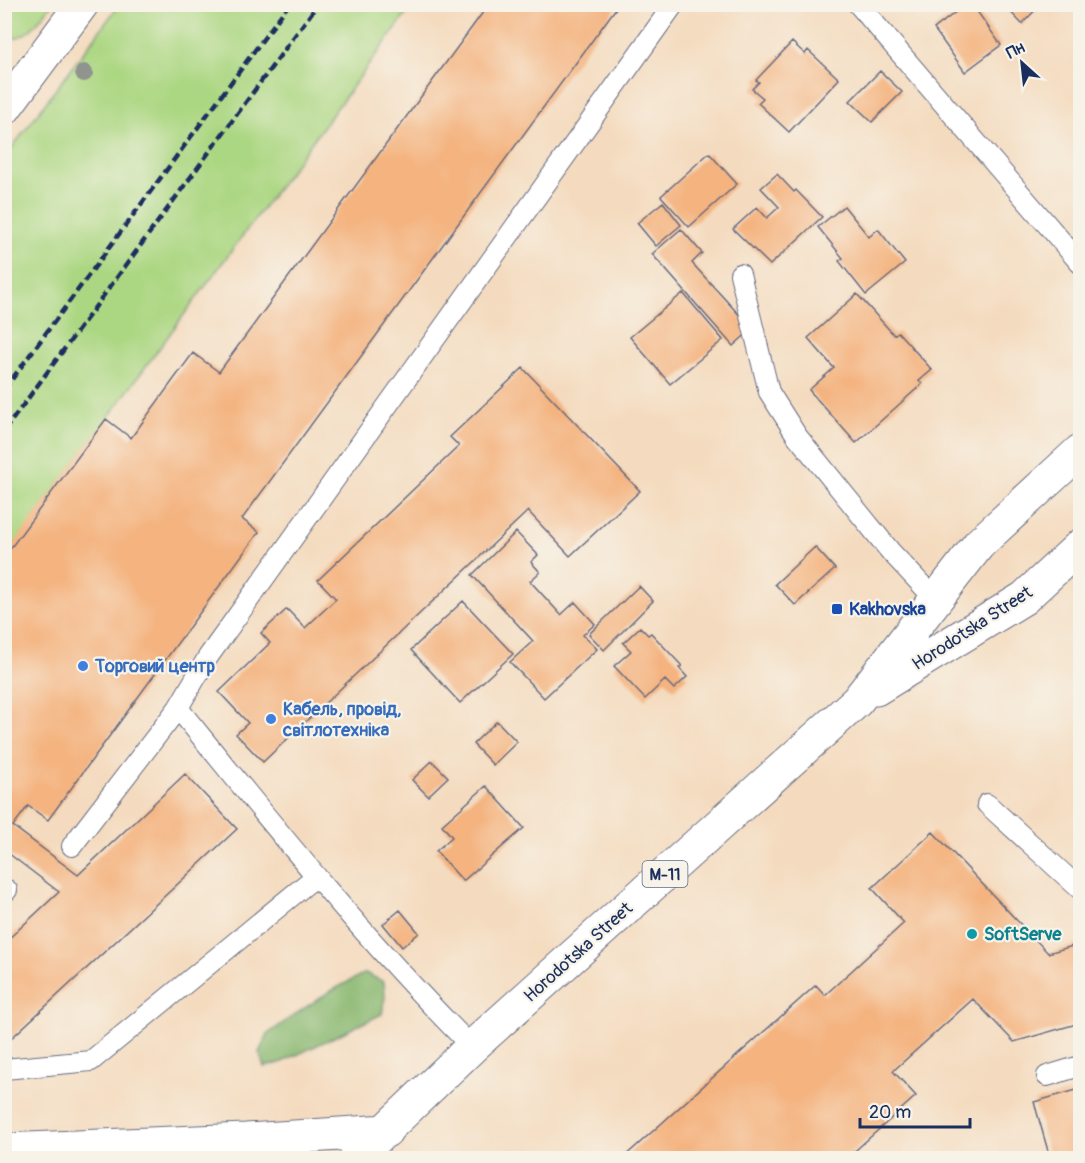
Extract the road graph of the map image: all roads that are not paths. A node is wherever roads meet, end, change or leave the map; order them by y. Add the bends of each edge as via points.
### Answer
1 (82, 4) edge
2 (674, 4) edge
3 (858, 4) edge
4 (7, 100) edge
5 (1080, 263) edge
6 (740, 274) dead end
7 (1080, 451) edge
8 (1080, 546) edge
9 (936, 600) junction
10 (857, 701) junction
11 (178, 708) junction
12 (987, 804) dead end
13 (72, 846) dead end
14 (315, 877) junction
15 (1080, 889) edge
16 (472, 1047) junction
17 (1080, 1066) edge
18 (4, 1069) edge
19 (1047, 1076) dead end
20 (383, 1144) edge
21 (4, 1149) edge
22 (356, 1158) edge

1 - 4 main road
2 - 11 lane via 208,657
3 - 5 lane
6 - 9 lane via 769,392 804,445 890,551
7 - 9 main road, Horodotska Street / М-11 via 980,544
8 - 10 main road, Horodotska Street / М-11 via 1024,598
9 - 10 main road, Horodotska Street / М-11
10 - 16 main road, Horodotska Street / М-11
11 - 13 lane
11 - 14 lane
12 - 15 lane
14 - 16 lane via 414,989
14 - 18 lane via 91,1061
16 - 20 main road, Horodotska Street / М-11
17 - 19 lane
20 - 21 main road via 246,1140
20 - 22 main road, Horodotska Street / М-11

